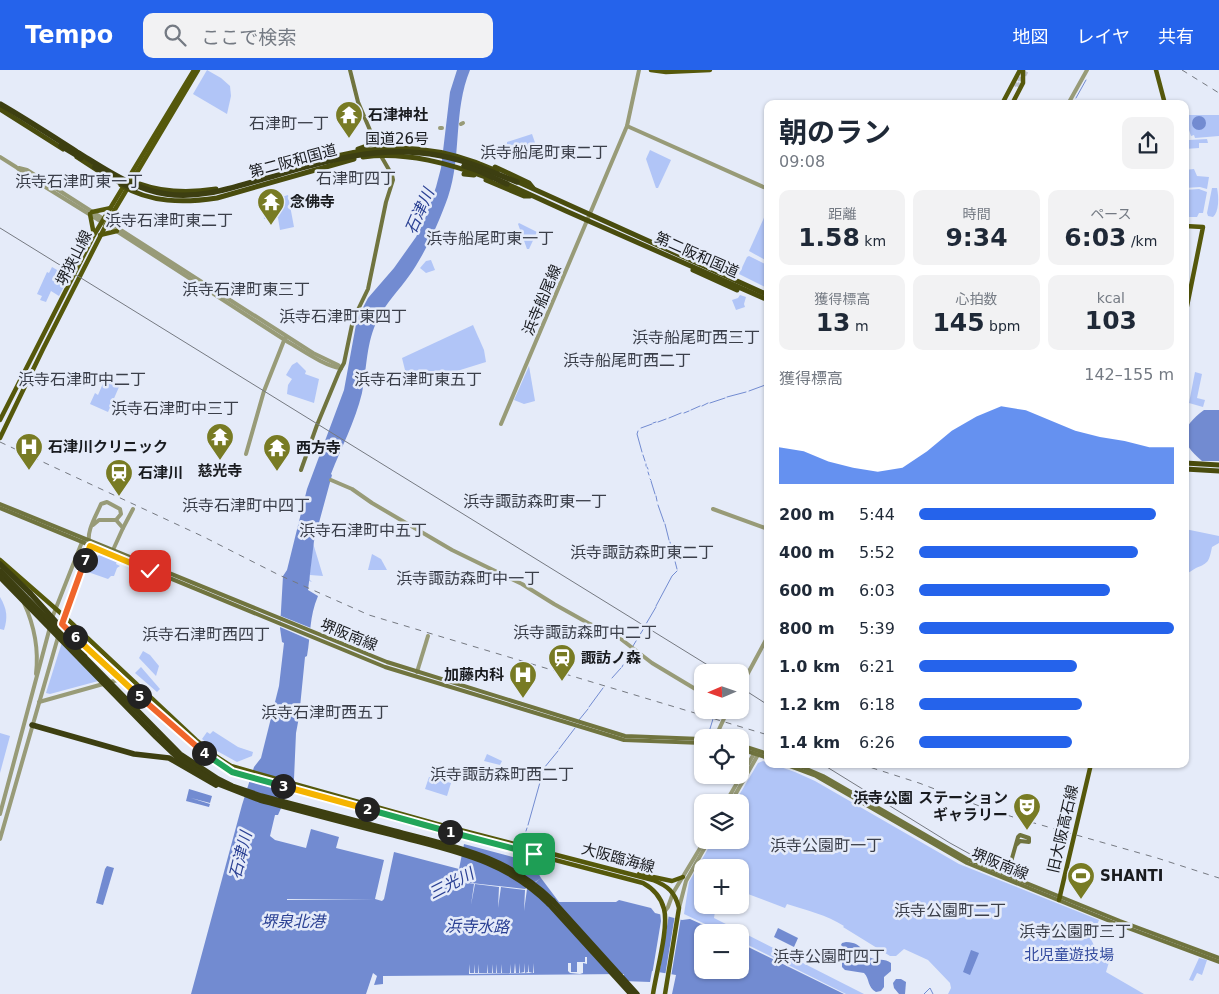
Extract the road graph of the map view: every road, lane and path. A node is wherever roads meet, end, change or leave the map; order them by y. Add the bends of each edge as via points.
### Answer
1 (196, 70) edge
2 (350, 70) edge
3 (640, 70) edge
4 (651, 70) edge
5 (710, 70) edge
6 (1022, 70) edge
7 (1087, 70) edge
8 (1156, 70) edge
9 (1005, 100) edge
10 (1006, 100) edge
11 (1011, 100) edge
12 (1012, 100) edge
13 (1070, 100) edge
14 (1164, 100) edge
15 (0, 103) edge
16 (0, 109) edge
17 (627, 126) junction
18 (376, 143) junction
19 (379, 149) junction
20 (343, 155) junction
21 (382, 156) junction
22 (469, 156) dead end
23 (0, 157) edge
24 (479, 169) junction
25 (464, 174) dead end
26 (130, 180) junction
27 (517, 182) joint
28 (507, 184) joint
29 (764, 187) edge
30 (126, 188) junction
31 (535, 190) junction
32 (533, 196) junction
33 (111, 208) junction
34 (91, 213) junction
35 (591, 214) junction
36 (588, 221) junction
37 (105, 222) junction
38 (1189, 226) edge
39 (117, 232) junction
40 (94, 235) junction
41 (100, 235) junction
42 (691, 260) junction
43 (682, 262) junction
44 (764, 292) edge
45 (764, 292) edge
46 (1189, 296) edge
47 (764, 299) edge
48 (764, 299) edge
49 (285, 338) junction
50 (341, 368) junction
51 (0, 420) edge
52 (501, 424) dead end
53 (0, 438) edge
54 (246, 454) dead end
55 (1189, 463) edge
56 (1219, 465) edge
57 (1189, 469) edge
58 (300, 470) dead end
59 (1219, 471) edge
60 (331, 480) dead end
61 (0, 504) edge
62 (0, 508) edge
63 (133, 509) dead end
64 (713, 510) dead end
65 (116, 520) junction
66 (93, 525) junction
67 (123, 528) junction
68 (764, 529) edge
69 (88, 539) junction
70 (82, 542) junction
71 (90, 546) junction
72 (113, 550) junction
73 (0, 560) edge
74 (0, 564) edge
75 (0, 572) edge
76 (0, 577) edge
77 (15, 586) junction
78 (55, 608) junction
79 (64, 616) junction
80 (52, 618) junction
81 (280, 622) junction
82 (62, 624) junction
83 (311, 635) junction
84 (428, 636) dead end
85 (764, 643) edge
86 (749, 671) edge
87 (417, 672) junction
88 (121, 679) junction
89 (694, 688) edge
90 (33, 696) junction
91 (38, 702) junction
92 (137, 711) junction
93 (29, 724) junction
94 (577, 724) junction
95 (694, 741) edge
96 (749, 749) edge
97 (749, 751) edge
98 (757, 752) junction
99 (764, 753) edge
100 (764, 756) edge
101 (795, 768) edge
102 (804, 768) edge
103 (1090, 768) edge
104 (248, 774) junction
105 (731, 794) edge
106 (735, 794) edge
107 (243, 795) junction
108 (0, 814) edge
109 (0, 839) edge
110 (1016, 845) dead end
111 (522, 848) junction
112 (700, 849) edge
113 (703, 849) edge
114 (628, 873) junction
115 (684, 877) junction
116 (1007, 877) junction
117 (674, 893) junction
118 (1059, 898) junction
119 (679, 908) junction
120 (665, 911) junction
121 (1219, 958) edge
122 (1219, 962) edge
123 (631, 994) edge
124 (637, 994) edge
125 (653, 994) edge
126 (665, 994) edge

1 - 26 main road, 堺狭山線
2 - 18 main road via 358,102
3 - 17 street, 浜寺船尾線
4 - 5 main road
6 - 9 main road
6 - 12 main road via 1023,83
7 - 13 street
8 - 14 main road
10 - 11 main road via 1016,86
15 - 24 highway, 第二阪和国道, bridge via 122,179 166,194 215,192 339,158 381,152 430,153
15 - 26 highway, 国道26号
16 - 24 highway, 第二阪和国道, bridge via 119,182 166,197 183,199 216,195 340,161 375,155 420,155
16 - 30 highway, 国道26号
17 - 29 street
17 - 35 street, 浜寺船尾線
18 - 19 main road
18 - 20 highway
19 - 20 highway, 国道26号
19 - 21 main road
19 - 24 highway, 国道26号, bridge via 440,152
20 - 26 highway, 国道26号 via 214,190 167,191
21 - 24 highway, 国道26号, bridge
21 - 30 highway, 国道26号 via 340,162 202,200 178,202
21 - 50 main road via 393,182 368,289 353,320
22 - 31 highway via 530,183
23 - 34 street via 27,170
24 - 27 highway, 第二阪和国道
24 - 28 highway, 第二阪和国道
25 - 32 highway via 524,196
26 - 30 main road, 堺狭山線
27 - 31 highway, 第二阪和国道
28 - 32 highway, 第二阪和国道
30 - 33 main road, 堺狭山線
30 - 37 main road, 堺狭山線
31 - 35 highway, 第二阪和国道
32 - 36 highway, 第二阪和国道
33 - 34 main road
33 - 37 main road, 堺狭山線
34 - 37 street
34 - 40 main road
35 - 36 street, 浜寺船尾線
35 - 42 highway, 第二阪和国道
36 - 43 highway, 第二阪和国道
36 - 52 street, 浜寺船尾線
37 - 39 street
37 - 40 main road, 堺狭山線
37 - 41 main road, 堺狭山線
37 - 49 street
38 - 46 main road via 1203,227
39 - 41 main road
39 - 49 street
40 - 51 main road, 堺狭山線
41 - 53 main road, 堺狭山線
42 - 44 highway, 第二阪和国道
42 - 45 highway
43 - 47 highway, 第二阪和国道
43 - 48 highway via 702,275
49 - 50 street via 313,357
49 - 54 street via 264,391
50 - 58 main road
55 - 56 highway
57 - 59 highway
60 - 89 street via 352,489 452,550 522,584 588,623 612,632 652,663
61 - 69 main road, 堺阪南線
62 - 70 main road, 堺阪南線
63 - 67 street
64 - 68 street
65 - 66 street via 99,520
65 - 66 street via 121,514 120,509 107,502 102,504
65 - 67 street
66 - 69 street
67 - 72 street
69 - 70 street
69 - 71 street
69 - 72 main road, 堺阪南線
70 - 71 main road, 堺阪南線
70 - 78 street
71 - 79 street
71 - 81 main road, 堺阪南線
72 - 81 main road, 堺阪南線
73 - 78 main road, 大阪臨海線
74 - 92 highway, bridge via 69,634
75 - 77 main road, 大阪臨海線
75 - 92 highway, bridge
76 - 107 highway, bridge via 166,747 203,776
77 - 80 main road, 大阪臨海線
77 - 90 street via 27,610 35,641
78 - 79 main road, 大阪臨海線
78 - 80 street
79 - 82 street
79 - 104 main road, 大阪臨海線 via 196,740 217,757
80 - 82 main road, 大阪臨海線
80 - 90 street
81 - 83 main road, 堺阪南線
82 - 88 main road, 大阪臨海線
82 - 91 street
83 - 87 main road, 堺阪南線
83 - 94 main road, 堺阪南線 via 385,667
84 - 87 street
85 - 86 street
87 - 94 main road, 堺阪南線
88 - 91 street
88 - 104 main road, 大阪臨海線 via 214,761 232,772
90 - 93 street
91 - 93 street
92 - 124 highway, bridge via 186,758 232,786 465,850 509,868 548,897
93 - 107 highway, bridge via 134,754 169,758 212,784
93 - 108 street
93 - 109 street
94 - 95 main road, 堺阪南線 via 624,740
96 - 98 main road
97 - 98 main road
98 - 99 main road
98 - 100 main road
98 - 105 street
98 - 106 street
101 - 116 main road, 堺阪南線 via 816,776 956,858
102 - 116 main road, 堺阪南線 via 962,857
103 - 118 main road, 旧大阪高石線
104 - 111 main road, 大阪臨海線 via 436,829
107 - 123 highway, bridge via 457,852 502,869 542,897
110 - 116 main road
111 - 114 main road, 大阪臨海線
111 - 120 main road, 大阪臨海線 via 643,883 657,894
112 - 115 street
113 - 115 street
114 - 115 main road via 672,881
114 - 117 main road, 大阪臨海線 via 662,884
115 - 117 street
115 - 119 street
116 - 118 main road, 堺阪南線
117 - 119 main road
117 - 120 street
118 - 121 main road, 堺阪南線
118 - 122 main road, 堺阪南線 via 1117,924
119 - 126 main road
120 - 125 main road

